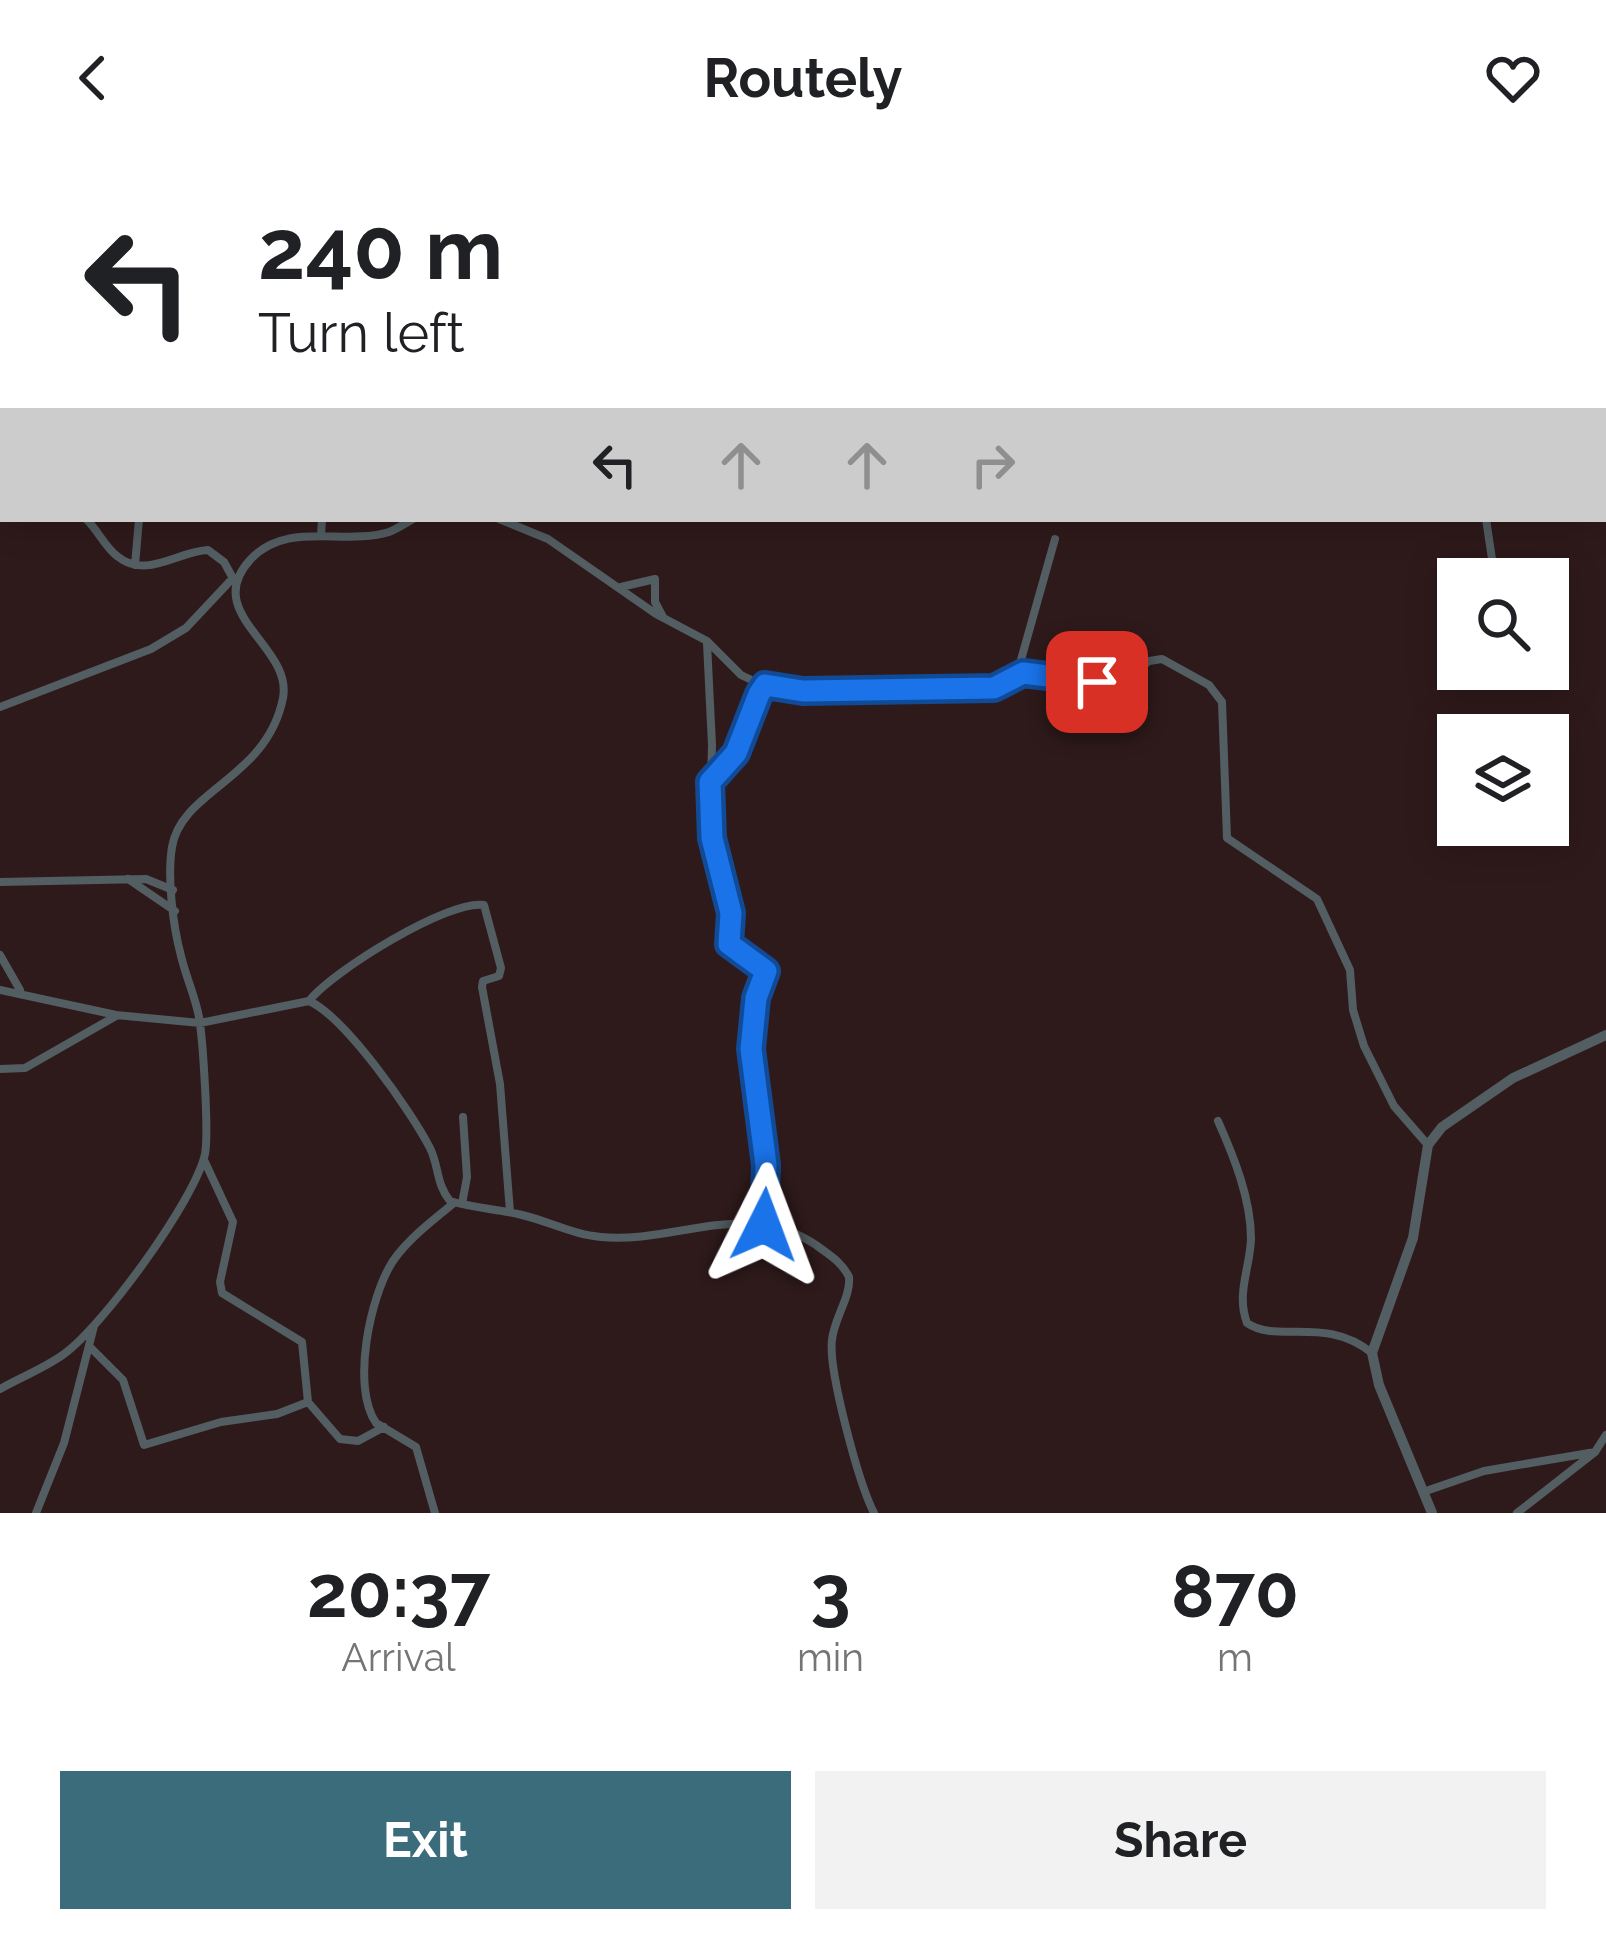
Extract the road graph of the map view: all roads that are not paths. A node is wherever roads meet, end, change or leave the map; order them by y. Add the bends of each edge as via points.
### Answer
1 (88, 522) edge
2 (139, 522) edge
3 (322, 522) edge
4 (407, 522) edge
5 (507, 522) edge
6 (1486, 522) edge
7 (321, 536) junction
8 (1055, 539) dead end
9 (1492, 558) edge
10 (135, 565) junction
11 (235, 581) junction
12 (620, 587) junction
13 (664, 618) junction
14 (706, 641) junction
15 (733, 666) junction
16 (707, 673) junction
17 (1017, 674) junction
18 (765, 685) junction
19 (0, 707) edge
20 (710, 782) junction
21 (126, 878) junction
22 (0, 882) edge
23 (174, 891) junction
24 (176, 912) junction
25 (0, 955) edge
26 (0, 990) edge
27 (20, 991) junction
28 (309, 1000) junction
29 (116, 1015) junction
30 (200, 1023) junction
31 (1606, 1035) edge
32 (0, 1069) edge
33 (463, 1117) dead end
34 (1218, 1121) dead end
35 (1429, 1145) junction
36 (204, 1160) junction
37 (458, 1203) junction
38 (510, 1212) junction
39 (764, 1225) junction
40 (94, 1326) junction
41 (91, 1348) junction
42 (1372, 1353) junction
43 (0, 1389) edge
44 (308, 1402) junction
45 (384, 1427) junction
46 (1606, 1436) edge
47 (1595, 1452) junction
48 (1422, 1492) junction
49 (36, 1513) edge
50 (435, 1513) edge
51 (874, 1513) edge
52 (1432, 1513) edge
53 (1517, 1513) edge

1 - 10 street via 113,554
2 - 10 street
3 - 7 street
4 - 7 street via 389,532
5 - 12 street via 548,538
6 - 9 street
7 - 11 street via 265,547
8 - 17 street
10 - 11 street via 208,550
11 - 19 street via 152,650
11 - 23 street via 239,611 280,672 284,697 257,756 181,821 172,846
12 - 13 street
12 - 13 street via 655,579
13 - 14 street
14 - 15 street
14 - 16 street
15 - 16 street
15 - 18 street
16 - 20 street
17 - 18 street via 994,688
17 - 35 street via 1120,684 1162,659 1210,685 1222,702 1227,838 1317,899 1350,970 1364,1046 1394,1106
18 - 20 street via 736,753
20 - 39 street via 729,944 766,971 751,1049 766,1165
21 - 22 street
21 - 23 street
21 - 24 street
23 - 24 street
24 - 30 street
25 - 27 street
26 - 27 street
27 - 29 street
28 - 30 street
28 - 37 street via 400,1100 432,1152 439,1187
28 - 38 street via 324,982 418,928 484,905 501,968 482,987
29 - 30 street
29 - 32 street via 25,1068
30 - 36 street
31 - 35 street via 1513,1078
33 - 37 street via 467,1177
34 - 42 street via 1249,1219 1246,1323 1335,1333
35 - 42 street via 1413,1238
36 - 40 street
36 - 44 street via 233,1222 222,1293 302,1342
37 - 38 street
37 - 45 street via 410,1242 384,1277 362,1375 370,1415
38 - 39 street via 606,1238 718,1222
39 - 51 street via 808,1240 846,1269 850,1286 831,1342 833,1369
40 - 41 street
40 - 43 street via 61,1356
41 - 44 street via 123,1380 144,1445
41 - 49 street
42 - 48 street
44 - 45 street via 340,1439 358,1441
45 - 50 street via 416,1448
46 - 47 street
47 - 48 street
47 - 53 street
48 - 52 street

